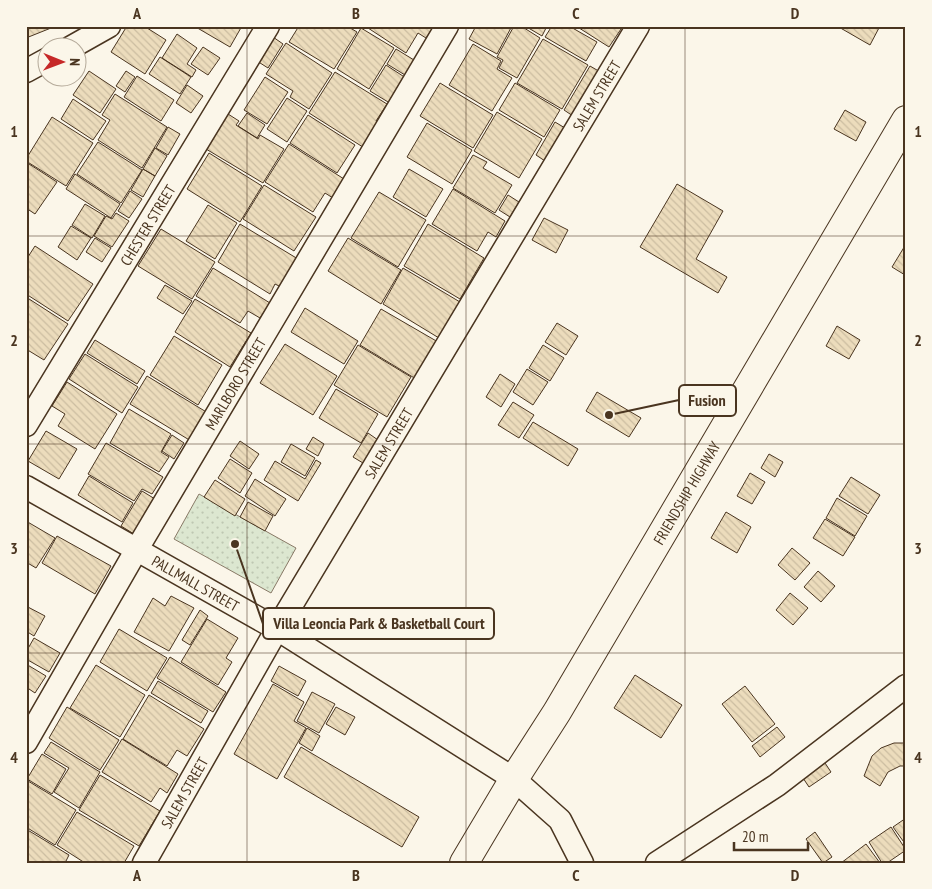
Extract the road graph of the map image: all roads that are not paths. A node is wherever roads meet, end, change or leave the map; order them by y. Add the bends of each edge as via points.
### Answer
1 (109, 26) edge
2 (268, 26) edge
3 (447, 26) edge
4 (638, 26) edge
5 (88, 38) edge
6 (38, 64) edge
7 (26, 71) edge
8 (906, 120) edge
9 (26, 425) edge
10 (26, 487) edge
11 (137, 549) junction
12 (277, 630) junction
13 (904, 685) edge
14 (26, 742) edge
15 (514, 779) junction
16 (144, 863) edge
17 (464, 863) edge
18 (582, 863) edge
19 (657, 863) edge

1 - 5 street
2 - 9 street, CHESTER STREET
3 - 11 street, MARLBORO STREET
4 - 12 street, SALEM STREET
6 - 7 street
8 - 15 main road, FRIENDSHIP HIGHWAY via 557,712
10 - 11 street, PALLMALL STREET
11 - 12 street, PALLMALL STREET
11 - 14 street, MARLBORO STREET
12 - 15 street, PALLMALL STREET
12 - 16 street, SALEM STREET
13 - 19 street via 777,785
15 - 17 main road, FRIENDSHIP HIGHWAY
15 - 18 street, PALLMALL STREET via 560,820

